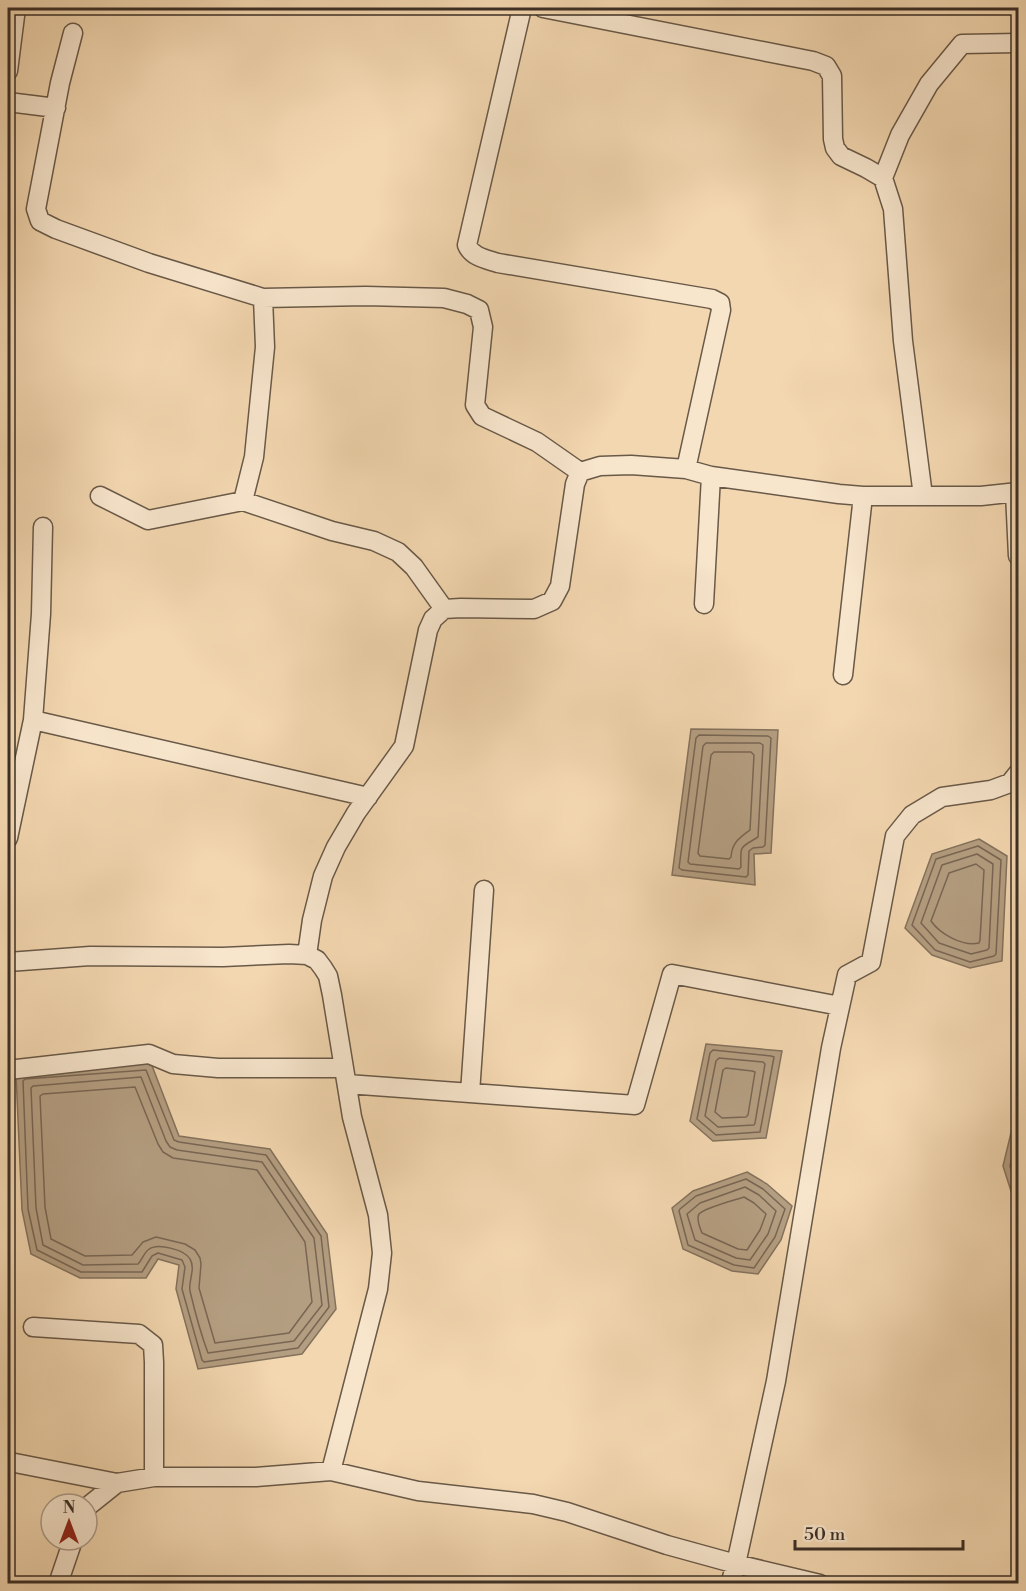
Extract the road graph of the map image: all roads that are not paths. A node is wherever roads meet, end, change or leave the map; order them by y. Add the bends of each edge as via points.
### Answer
1 (16, 8) edge
2 (522, 8) edge
3 (543, 8) edge
4 (74, 33) dead end
5 (1018, 43) edge
6 (8, 71) edge
7 (8, 102) edge
8 (56, 108) junction
9 (883, 178) junction
10 (263, 298) junction
11 (686, 469) junction
12 (580, 472) junction
13 (711, 476) junction
14 (1017, 493) edge
15 (100, 496) dead end
16 (863, 496) junction
17 (923, 496) junction
18 (243, 501) junction
19 (43, 527) dead end
20 (1018, 556) edge
21 (704, 604) dead end
22 (444, 609) junction
23 (843, 675) dead end
24 (33, 720) junction
25 (1018, 775) edge
26 (368, 797) junction
27 (8, 838) edge
28 (484, 890) dead end
29 (307, 955) junction
30 (8, 962) edge
31 (840, 1006) junction
32 (8, 1070) edge
33 (345, 1076) junction
34 (470, 1093) junction
35 (33, 1327) dead end
36 (10, 1462) dead end
37 (331, 1471) junction
38 (154, 1478) junction
39 (117, 1483) junction
40 (99, 1498) edge
41 (67, 1552) edge
42 (736, 1564) junction
43 (58, 1584) edge
44 (730, 1584) edge
45 (820, 1584) edge

1 - 6 street
2 - 11 street via 467,245 476,256 498,263 720,303
3 - 9 street via 825,66 832,76 836,148 841,156
4 - 8 street
5 - 9 street via 962,44 929,84 900,135
7 - 8 street
8 - 10 street via 36,209 40,221 149,263
9 - 17 street via 893,209 903,341
10 - 12 street via 444,298 479,310 483,327 475,405 482,416 537,442
10 - 18 street via 263,369 254,457
11 - 12 street via 631,465 600,466
11 - 13 street
12 - 22 street via 560,586 552,601 534,609
13 - 16 street
13 - 21 street
14 - 17 street
14 - 20 street
15 - 18 street via 148,520
16 - 17 street
16 - 23 street
18 - 22 street via 398,552 414,567
19 - 24 street
22 - 26 street via 433,619 429,630 404,746
24 - 26 street
24 - 27 street
25 - 31 street via 1010,783 991,790 942,797 912,815 895,836 871,962 847,975
26 - 29 street via 336,847 323,876
28 - 34 street
29 - 30 street via 90,956
29 - 33 street via 317,960 328,976
31 - 34 street via 672,974 635,1105
31 - 42 street via 776,1381
32 - 33 street via 148,1054 173,1064
33 - 34 street
33 - 37 street via 378,1215 382,1253 378,1289
35 - 38 street via 139,1334 153,1345
36 - 39 street
37 - 38 street via 256,1477
37 - 42 street via 418,1491 533,1504
38 - 39 street
39 - 40 street
41 - 43 street
42 - 44 street
42 - 45 street

